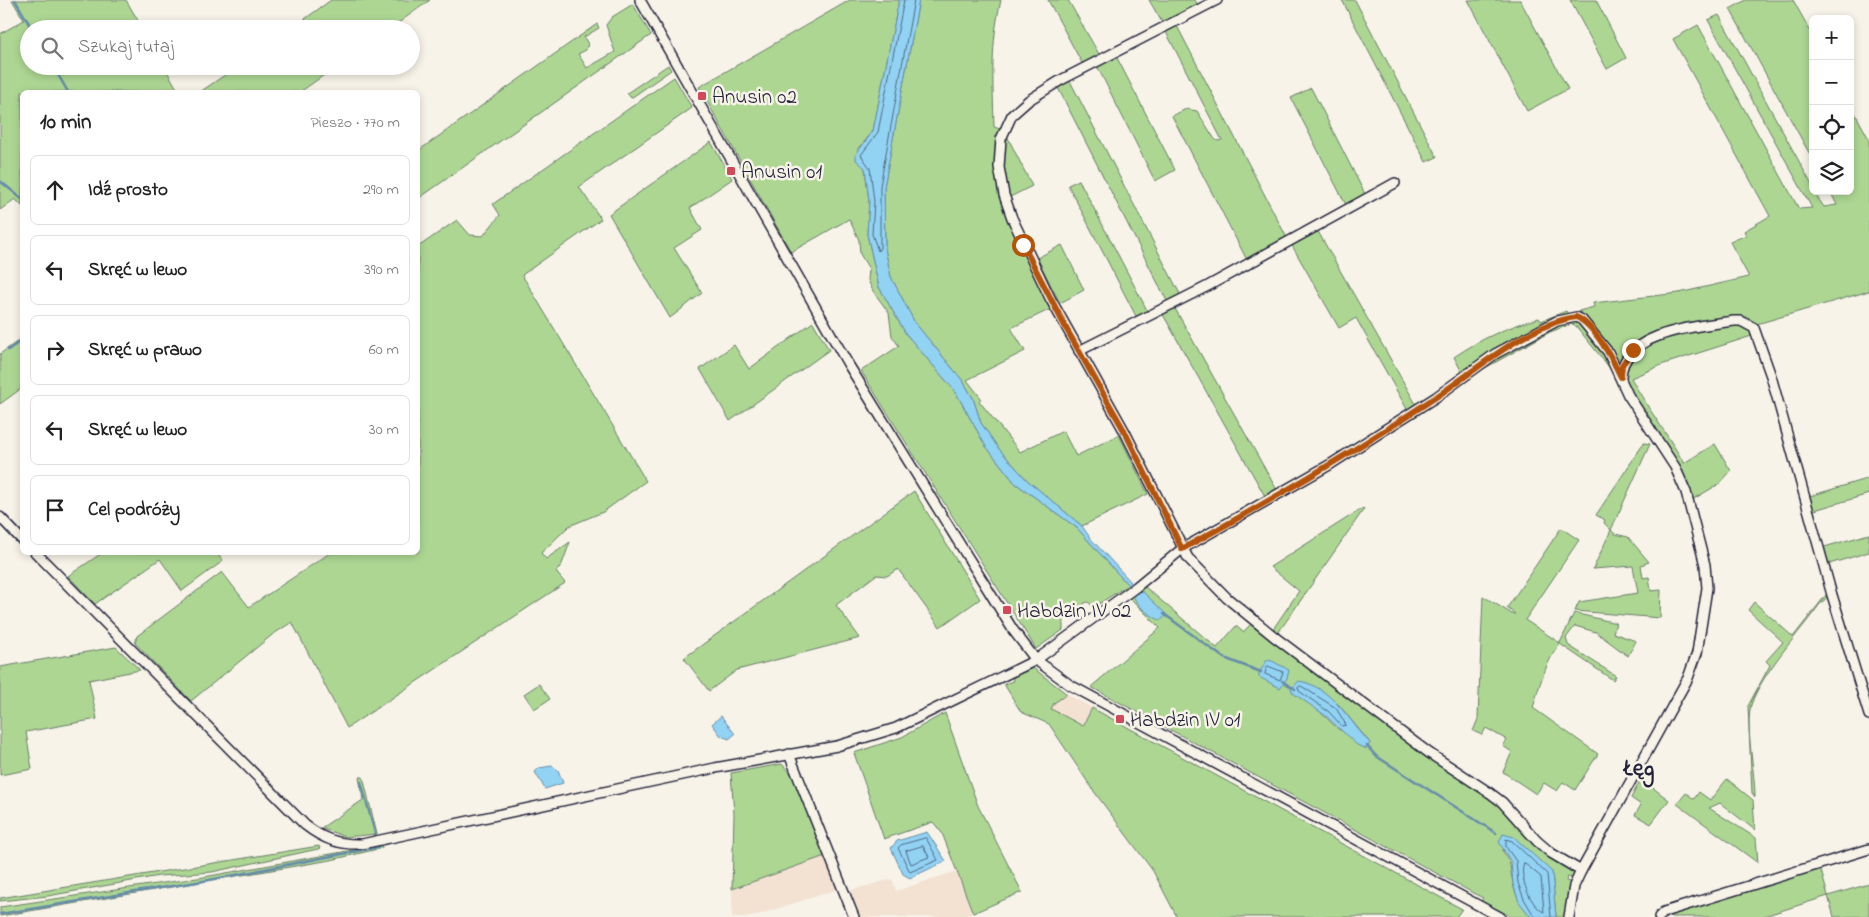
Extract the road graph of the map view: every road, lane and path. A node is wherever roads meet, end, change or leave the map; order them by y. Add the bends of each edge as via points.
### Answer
1 (640, 0) edge
2 (1217, 0) edge
3 (1395, 183) dead end
4 (1079, 351) junction
5 (1621, 377) junction
6 (0, 517) edge
7 (20, 538) edge
8 (1182, 549) junction
9 (38, 555) edge
10 (1036, 660) junction
11 (1869, 715) edge
12 (789, 754) junction
13 (1869, 850) edge
14 (1581, 871) junction
15 (854, 917) edge
16 (1500, 917) edge
17 (1569, 917) edge
18 (1659, 917) edge

1 - 10 street via 848,364 1009,624
2 - 4 street via 1061,80 1023,105 1006,125 999,157 1004,196 1023,245
3 - 4 street via 1208,286
4 - 8 street via 1125,432
5 - 8 street via 1608,352 1582,320 1576,317 1556,321 1495,354 1436,397 1304,481
5 - 11 street via 1622,365 1633,350 1663,334 1734,321 1754,328 1771,376
5 - 14 street via 1628,395 1672,461 1681,481 1701,548 1707,588 1697,653 1688,678
6 - 7 street
8 - 10 street
8 - 14 street via 1227,598 1270,634 1429,753 1502,802 1537,841
9 - 12 street via 295,816 332,842 362,844
10 - 12 street via 878,735
10 - 16 street via 1070,685
12 - 15 street
13 - 18 street via 1664,912
14 - 17 street via 1574,886

